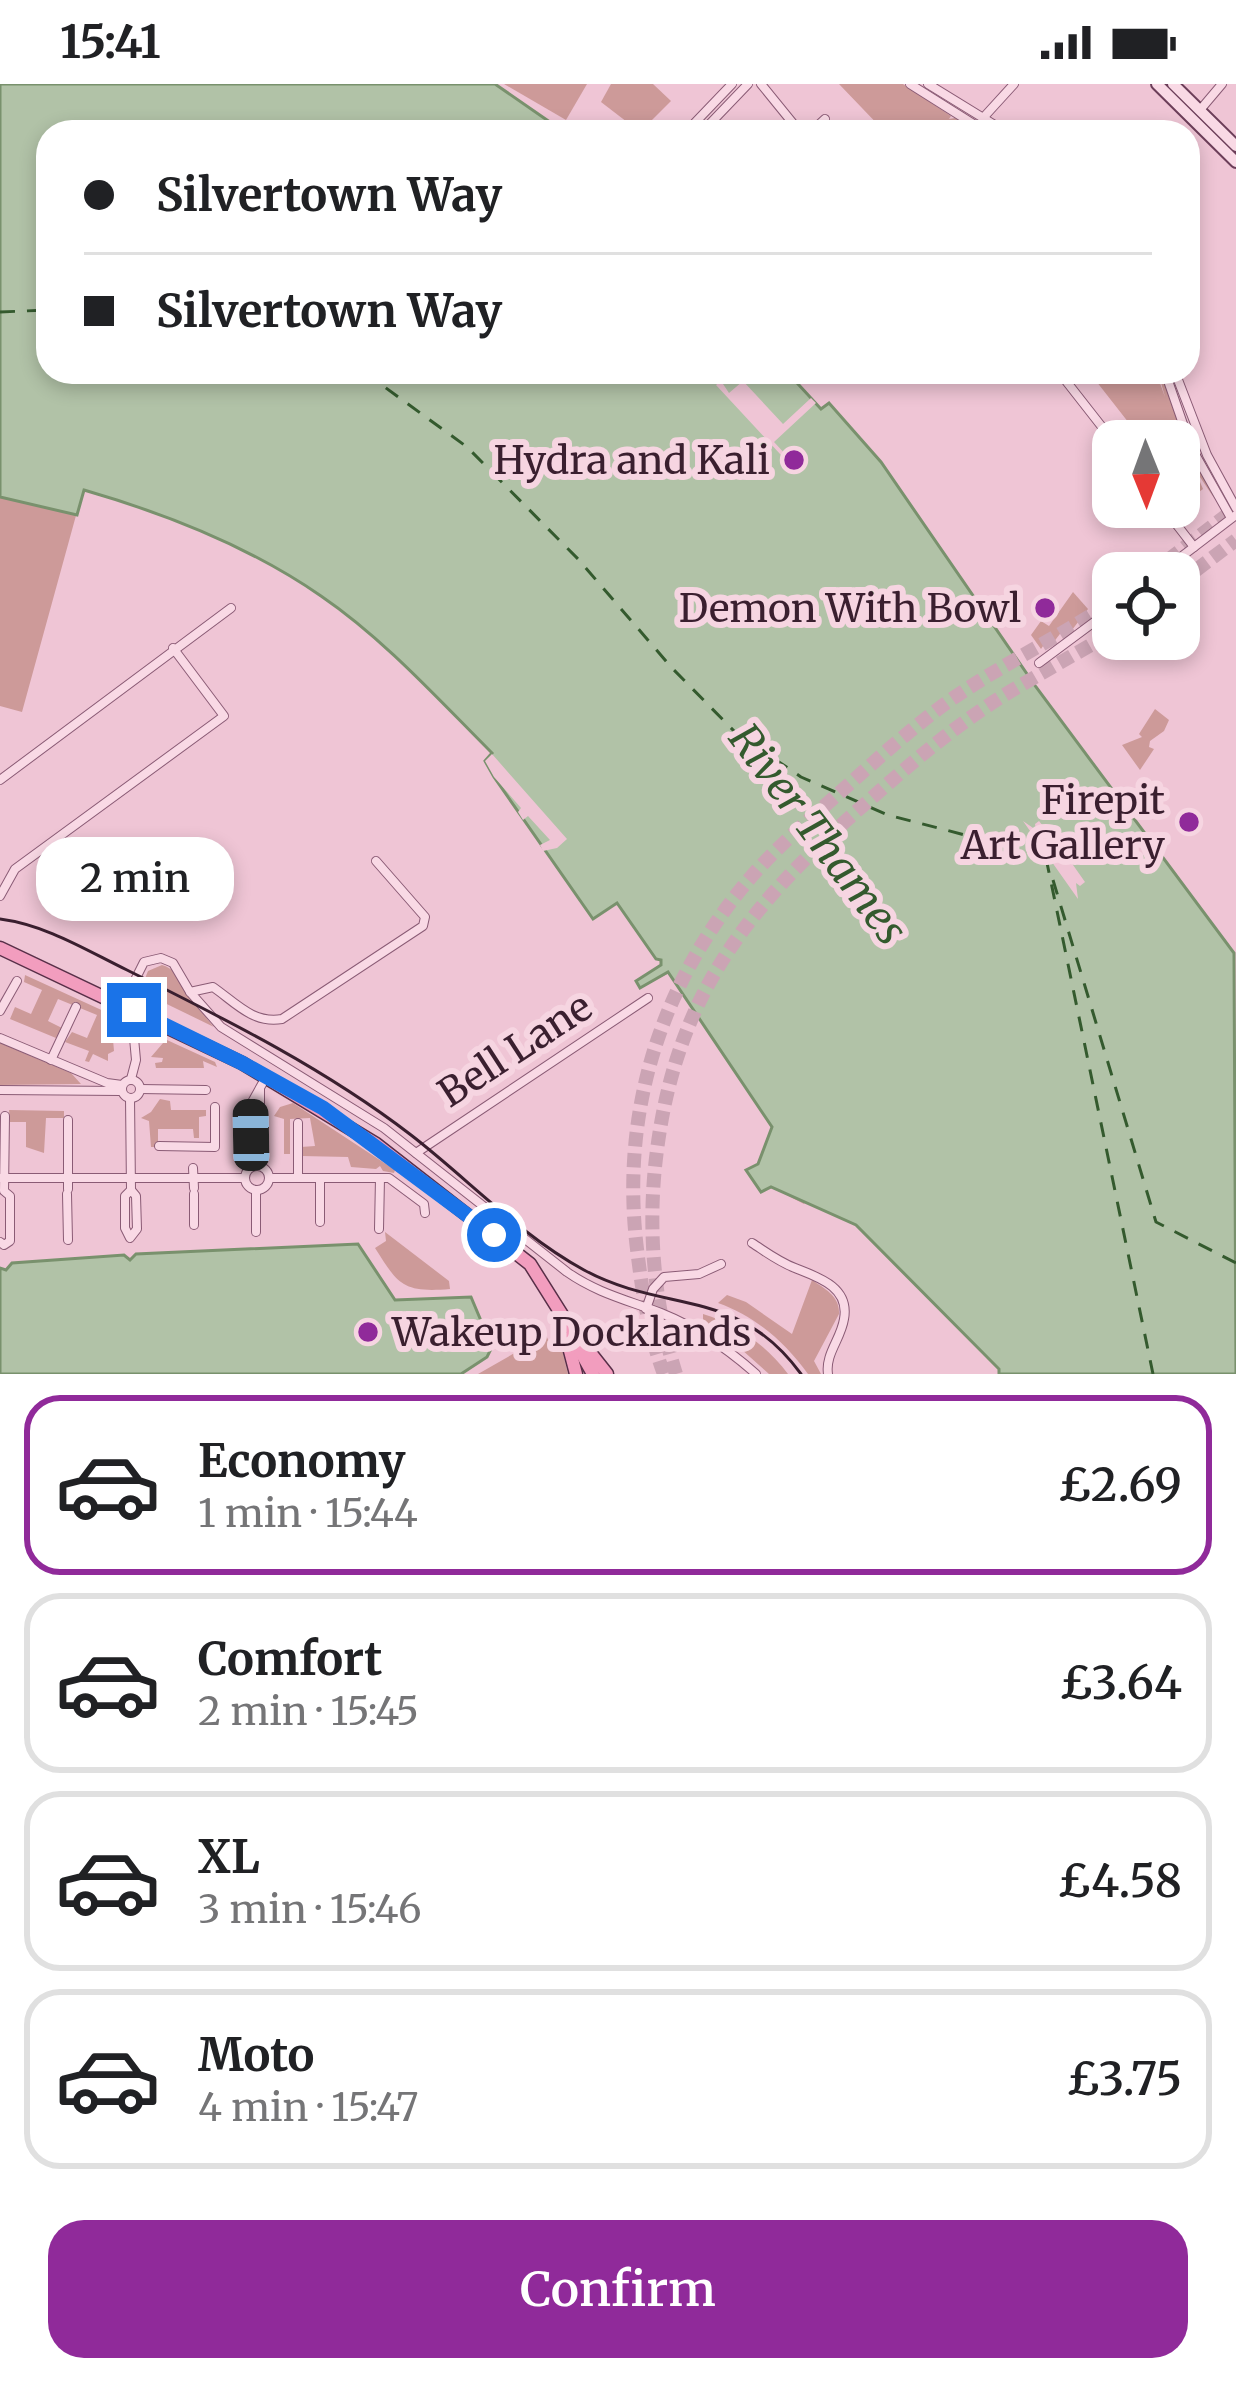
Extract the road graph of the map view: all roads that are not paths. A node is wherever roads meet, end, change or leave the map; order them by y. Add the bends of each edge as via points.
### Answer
1 (732, 84) edge
2 (748, 84) edge
3 (761, 84) edge
4 (910, 84) edge
5 (928, 84) edge
6 (1014, 84) edge
7 (1157, 84) edge
8 (1173, 84) edge
9 (1222, 84) edge
10 (1195, 116) junction
11 (982, 118) junction
12 (694, 120) edge
13 (714, 120) edge
14 (790, 120) edge
15 (967, 120) edge
16 (985, 120) edge
17 (1199, 120) edge
18 (1200, 122) edge
19 (1236, 146) edge
20 (1236, 162) edge
21 (1068, 384) edge
22 (1170, 384) edge
23 (1180, 384) edge
24 (1097, 420) edge
25 (1234, 514) edge
26 (1179, 528) edge
27 (1194, 548) junction
28 (1189, 552) edge
29 (230, 608) dead end
30 (1092, 624) edge
31 (173, 648) junction
32 (1039, 663) dead end
33 (0, 780) edge
34 (376, 861) dead end
35 (0, 896) edge
36 (0, 948) edge
37 (17, 981) dead end
38 (190, 992) junction
39 (648, 998) dead end
40 (123, 1004) junction
41 (76, 1007) dead end
42 (0, 1012) edge
43 (0, 1038) edge
44 (134, 1038) dead end
45 (51, 1060) junction
46 (76, 1071) junction
47 (263, 1082) junction
48 (125, 1085) junction
49 (140, 1089) junction
50 (0, 1090) edge
51 (90, 1090) junction
52 (206, 1090) dead end
53 (130, 1098) junction
54 (215, 1107) dead end
55 (5, 1116) dead end
56 (68, 1120) dead end
57 (298, 1123) dead end
58 (159, 1146) dead end
59 (416, 1153) junction
60 (256, 1166) junction
61 (2, 1178) edge
62 (131, 1178) junction
63 (244, 1178) junction
64 (269, 1178) junction
65 (298, 1178) junction
66 (320, 1178) junction
67 (380, 1178) junction
68 (194, 1182) junction
69 (68, 1187) junction
70 (131, 1190) junction
71 (256, 1191) junction
72 (2, 1192) edge
73 (425, 1213) dead end
74 (320, 1222) dead end
75 (194, 1225) dead end
76 (379, 1229) dead end
77 (256, 1232) dead end
78 (68, 1240) dead end
79 (0, 1242) edge
80 (752, 1243) dead end
81 (721, 1264) dead end
82 (646, 1309) junction
83 (572, 1335) junction
84 (576, 1374) edge
85 (593, 1374) edge
86 (608, 1374) edge
87 (756, 1374) edge
88 (828, 1374) edge

1 - 12 street
2 - 13 street
3 - 14 street
4 - 15 street
5 - 11 street
6 - 11 street
7 - 10 street
8 - 10 street
9 - 10 street
10 - 17 street
10 - 19 street
11 - 16 street
18 - 20 street
21 - 24 street
22 - 25 street via 1191,447
23 - 25 street
25 - 27 street
26 - 27 street
27 - 28 street
29 - 31 street
30 - 32 street
31 - 33 street
31 - 35 street via 224,716 16,869
34 - 38 street via 425,917 423,926 282,1018 266,1022 213,987
36 - 40 main road
37 - 42 street
38 - 40 street via 173,964 154,958 139,968
38 - 59 street via 221,1027
39 - 59 street, Bell Lane
40 - 47 main road
41 - 45 street
43 - 45 street
44 - 48 street via 136,1060
45 - 46 street
46 - 48 street
46 - 51 street
47 - 60 street via 251,1104
47 - 83 main road via 323,1108 376,1144 530,1264
48 - 49 street
48 - 51 street
48 - 53 street
49 - 52 street
49 - 53 street
50 - 51 street
53 - 62 street
54 - 58 street via 215,1147
55 - 61 street
56 - 69 street
57 - 65 street
59 - 82 street via 592,1290
60 - 63 street
60 - 64 street
61 - 69 street
61 - 72 street
62 - 68 street
62 - 69 street
62 - 70 street
63 - 68 street
63 - 71 street
64 - 65 street
64 - 71 street
65 - 66 street
66 - 67 street
66 - 74 street
67 - 73 street via 396,1181
67 - 76 street
68 - 75 street
69 - 78 street
70 - 70 street via 125,1196 130,1238 137,1228
71 - 77 street
72 - 79 street via 10,1196 10,1241
80 - 88 street via 821,1277 842,1297 845,1317
81 - 82 street via 664,1277
82 - 87 street via 702,1334
83 - 84 main road
83 - 85 main road
83 - 86 main road

